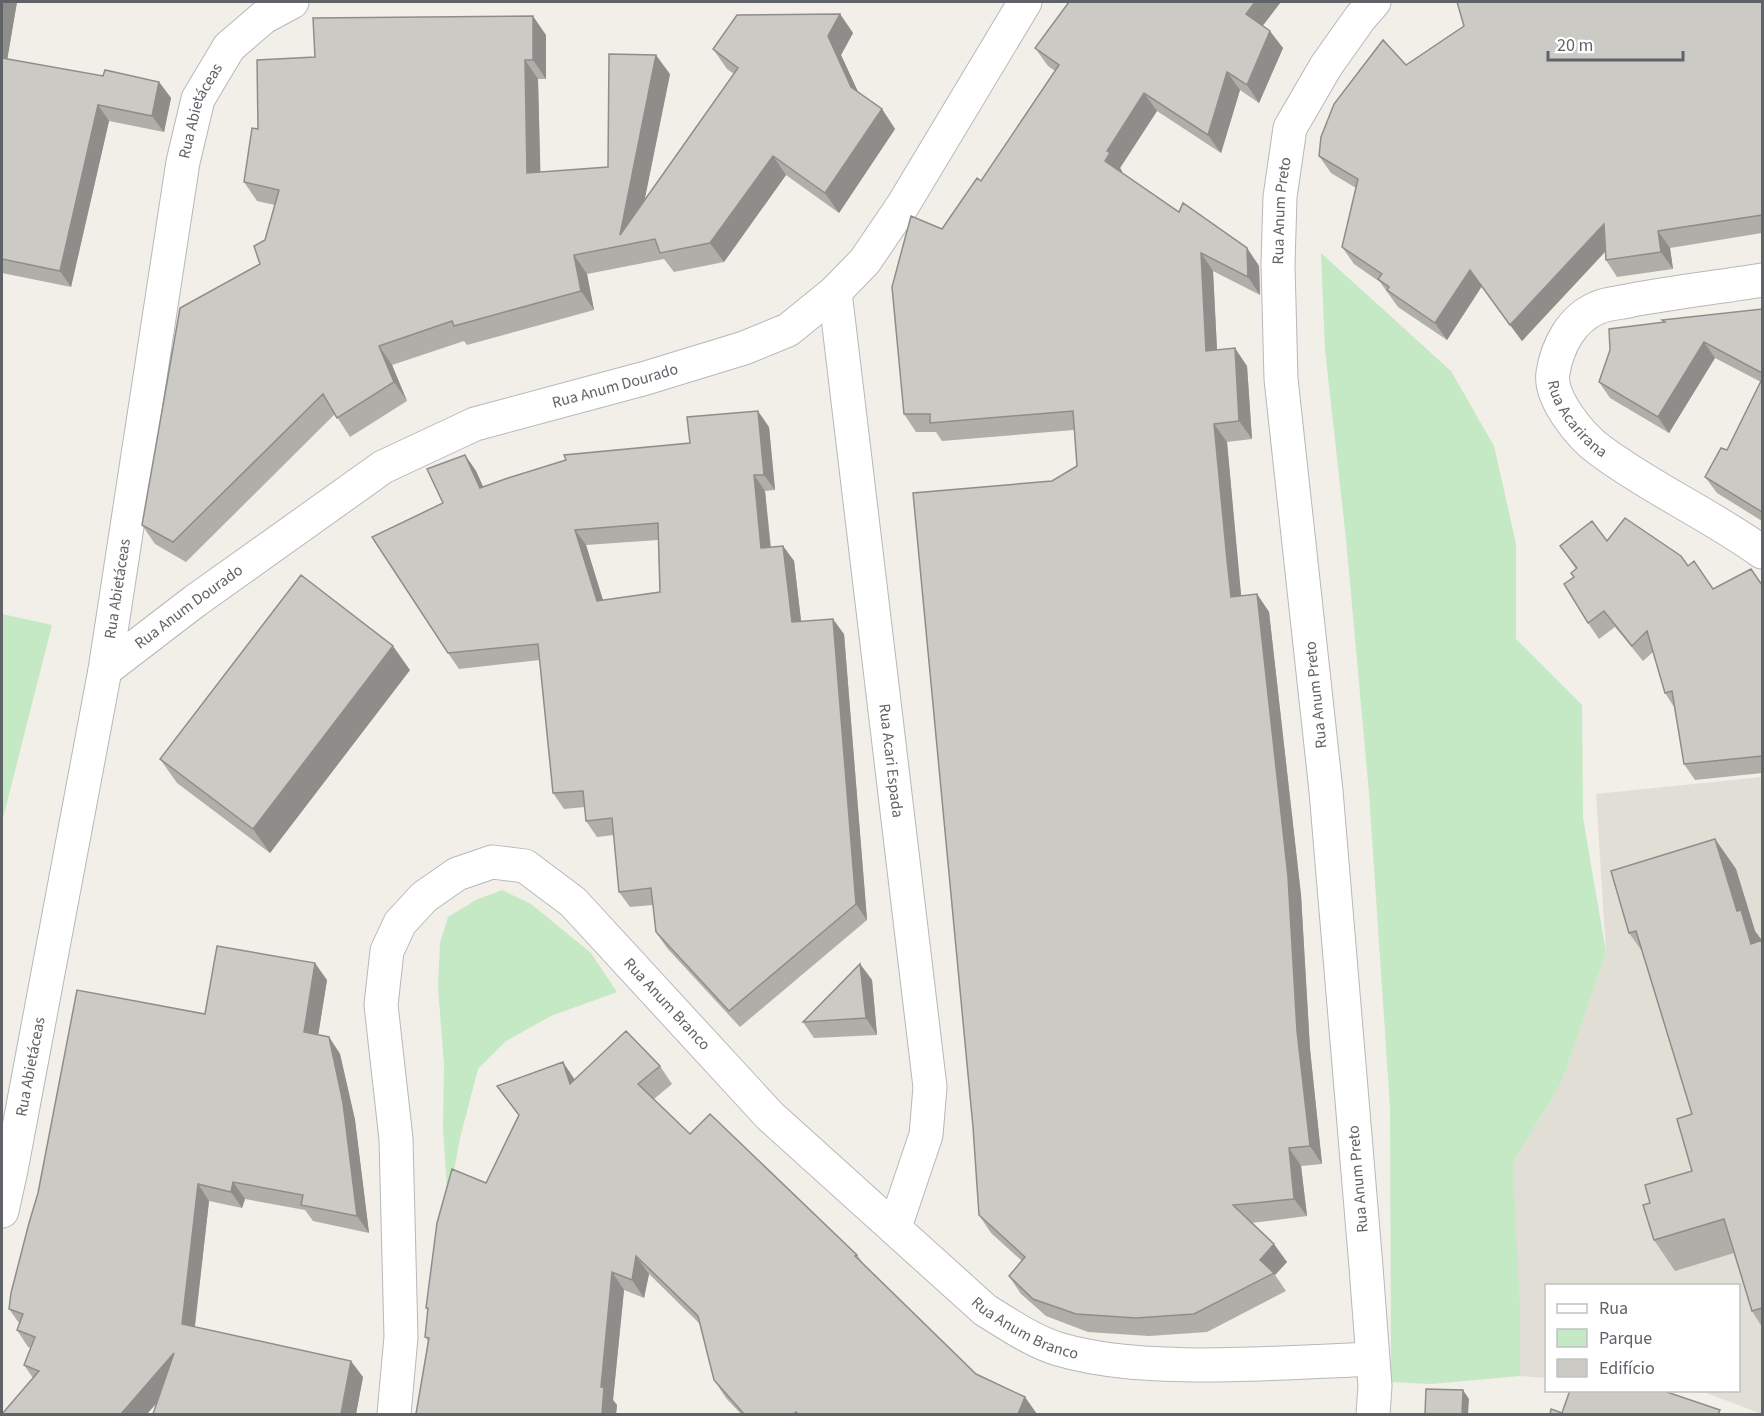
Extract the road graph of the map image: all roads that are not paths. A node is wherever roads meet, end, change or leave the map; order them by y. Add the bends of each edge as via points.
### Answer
1 (292, 2) edge
2 (1025, 2) edge
3 (1374, 2) edge
4 (1762, 280) edge
5 (835, 292) junction
6 (1762, 552) edge
7 (105, 670) junction
8 (2, 1211) edge
9 (895, 1227) junction
10 (1372, 1359) junction
11 (394, 1414) edge
12 (1373, 1414) edge

1 - 7 street, Rua Abietáceas via 264,17 229,47 198,99 183,162
2 - 5 street, Rua Anum Dourado via 903,205 865,261
3 - 10 street, Rua Anum Preto via 1326,66 1290,128 1280,197 1278,265 1281,379 1326,791
4 - 6 street, Rua Acarirana via 1597,308 1568,332 1551,383 1575,426 1599,450 1731,529
5 - 7 street, Rua Anum Dourado via 788,330 744,348 475,424 383,467
5 - 9 street, Rua Acari Espada via 930,1087 926,1135
7 - 8 street, Rua Abietáceas
9 - 10 street, Rua Anum Branco via 985,1310 1056,1348 1102,1359 1152,1364 1253,1365
9 - 11 street, Rua Anum Branco via 770,1116 573,902 525,866 492,862 457,874 424,897 400,923 387,951 381,1005 396,1139 401,1337
10 - 12 street, Rua Anum Preto

